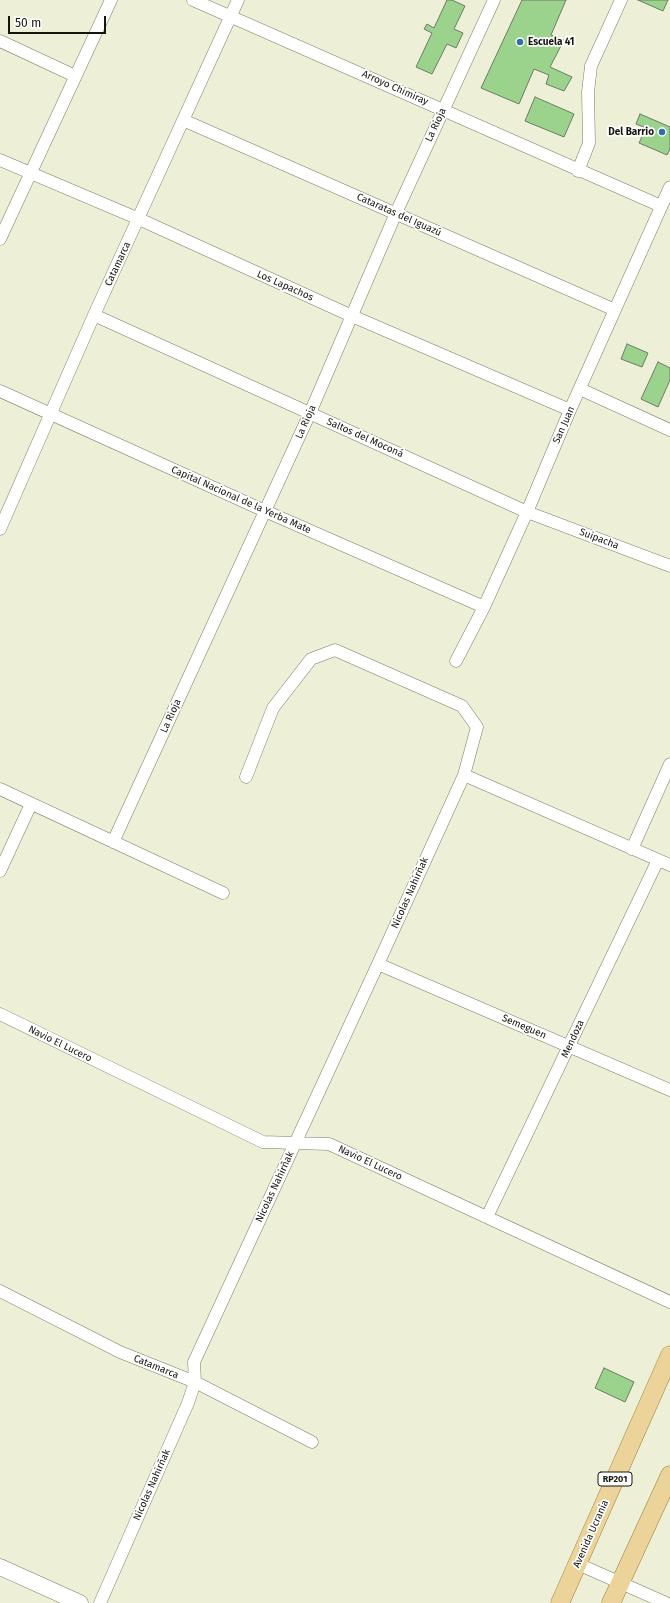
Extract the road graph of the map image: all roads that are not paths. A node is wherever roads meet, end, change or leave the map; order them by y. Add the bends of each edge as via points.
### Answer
1 (111, 0) edge
2 (194, 0) edge
3 (238, 0) edge
4 (621, 0) edge
5 (492, 1) edge
6 (230, 16) junction
7 (0, 41) edge
8 (75, 76) junction
9 (444, 110) junction
10 (183, 120) junction
11 (0, 160) edge
12 (578, 170) junction
13 (30, 173) junction
14 (670, 187) edge
15 (661, 206) junction
16 (396, 213) junction
17 (139, 219) junction
18 (0, 238) edge
19 (615, 310) junction
20 (94, 315) junction
21 (352, 316) junction
22 (580, 389) junction
23 (0, 391) edge
24 (570, 410) junction
25 (51, 413) junction
26 (310, 413) junction
27 (670, 430) edge
28 (265, 511) junction
29 (527, 512) junction
30 (0, 529) edge
31 (670, 566) edge
32 (484, 607) junction
33 (456, 661) dead end
34 (670, 764) edge
35 (464, 775) junction
36 (246, 777) dead end
37 (0, 789) edge
38 (32, 804) junction
39 (113, 842) junction
40 (632, 848) junction
41 (658, 860) junction
42 (670, 865) edge
43 (0, 871) edge
44 (223, 893) dead end
45 (378, 964) junction
46 (0, 1014) edge
47 (569, 1047) junction
48 (670, 1090) edge
49 (296, 1143) junction
50 (487, 1217) junction
51 (1, 1294) edge
52 (670, 1302) edge
53 (670, 1355) edge
54 (195, 1382) junction
55 (312, 1442) dead end
56 (670, 1475) edge
57 (578, 1564) junction
58 (0, 1567) edge
59 (620, 1582) junction
60 (80, 1603) edge
61 (100, 1603) edge
62 (560, 1603) edge
63 (611, 1603) edge
64 (666, 1603) edge

1 - 8 street
2 - 6 street, Arroyo Chimiray
3 - 6 street, Catamarca
4 - 12 street via 592,66 588,92 589,143
5 - 9 street, La Rioja
6 - 9 street, Arroyo Chimiray
6 - 10 street, Catamarca
7 - 8 street
8 - 13 street
9 - 12 street, Arroyo Chimiray
9 - 16 street, La Rioja
10 - 16 street, Cataratas del Iguazú
10 - 17 street, Catamarca
11 - 13 street, Los Lapachos
12 - 15 street, Arroyo Chimiray
13 - 17 street, Los Lapachos
13 - 18 street
14 - 15 street, San Juan
15 - 19 street, San Juan
16 - 19 street, Cataratas del Iguazú
16 - 21 street, La Rioja
17 - 20 street, Catamarca
17 - 21 street, Los Lapachos
19 - 22 street, San Juan
20 - 25 street, Catamarca
20 - 26 street, Saltos del Moconá
21 - 24 street, Los Lapachos
21 - 26 street, La Rioja
22 - 24 street, San Juan
22 - 27 street
23 - 25 street, Capital Nacional de la Yerba Mate
24 - 29 street, San Juan
25 - 28 street, Capital Nacional de la Yerba Mate
25 - 30 street, Catamarca
26 - 28 street, La Rioja
26 - 29 street, Saltos del Moconá
28 - 32 street, Capital Nacional de la Yerba Mate
28 - 39 street, La Rioja
29 - 31 street, Suipacha
29 - 32 street, San Juan
32 - 33 street, San Juan
34 - 40 street
35 - 36 street, Nicolas Nahirñak via 477,727 462,706 335,650 311,659 273,708
35 - 40 street
35 - 45 street, Nicolas Nahirñak
37 - 38 street
38 - 39 street
38 - 43 street
39 - 44 street
40 - 41 street
41 - 42 street
41 - 47 street, Mendoza
45 - 47 street, Semeguen
45 - 49 street, Nicolas Nahirñak
46 - 49 street, Navio El Lucero via 263,1142
47 - 48 street, Semeguen
47 - 50 street, Mendoza
49 - 50 street, Navio El Lucero via 329,1144
49 - 54 street, Nicolas Nahirñak via 194,1362
50 - 52 street, Navio El Lucero
51 - 54 street, Catamarca via 120,1352
53 - 57 main road, Avenida Ucrania / RP201
54 - 55 street, Catamarca
54 - 61 street, Nicolas Nahirñak
56 - 59 main road
57 - 59 street
57 - 62 main road, Avenida Ucrania / RP201
58 - 60 main road
59 - 63 main road
59 - 64 street

